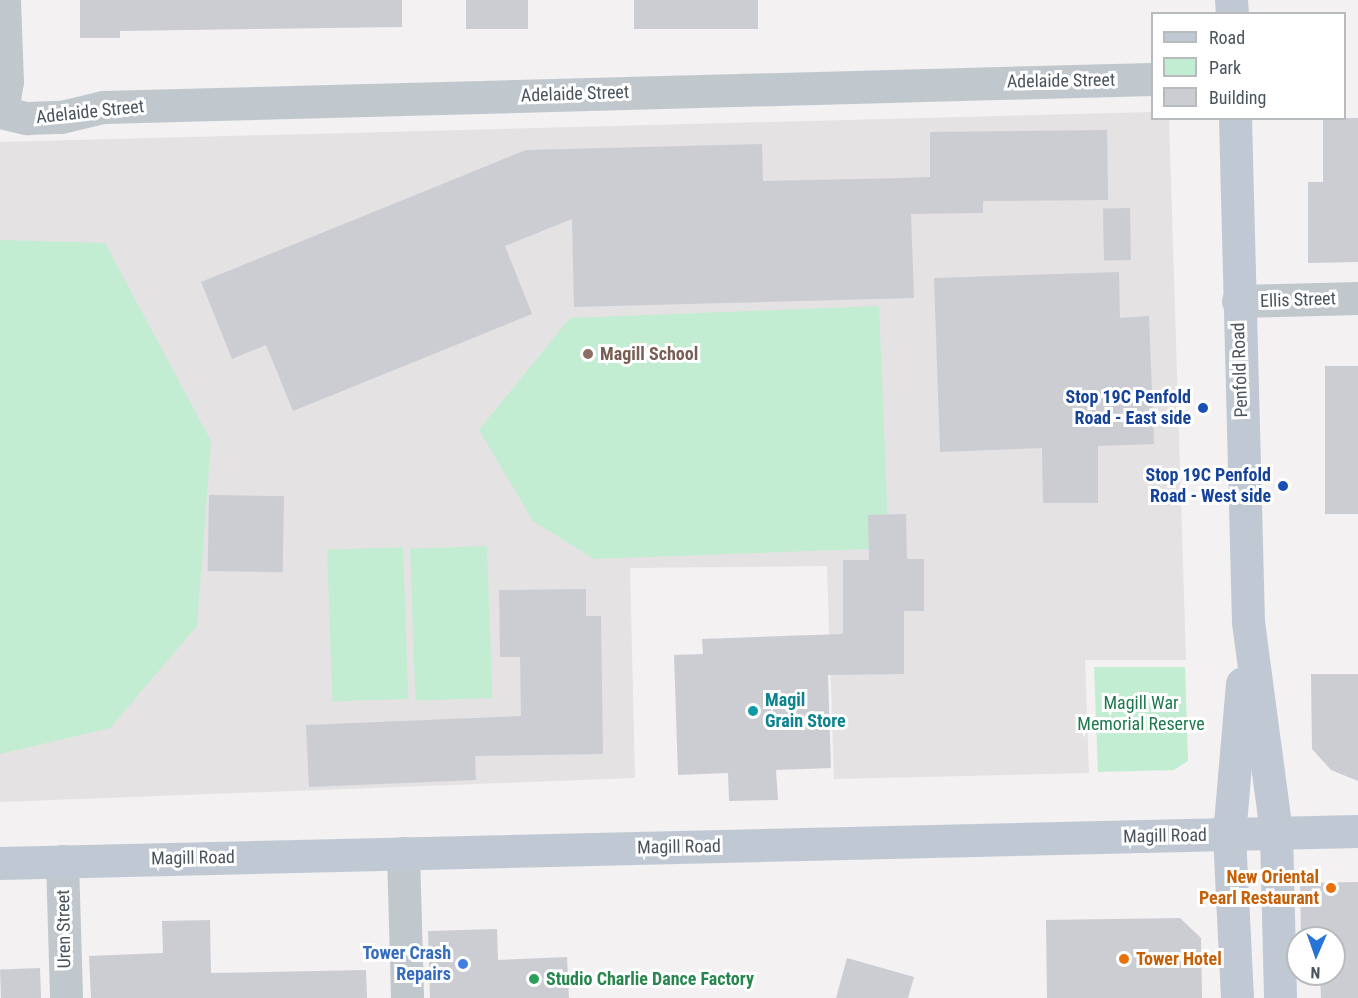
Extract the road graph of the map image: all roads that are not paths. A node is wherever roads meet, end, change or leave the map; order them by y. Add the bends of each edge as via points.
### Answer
1 (4, 0) edge
2 (1151, 80) edge
3 (1, 112) edge
4 (1235, 120) edge
5 (1358, 298) edge
6 (1238, 301) junction
7 (1248, 622) junction
8 (1358, 831) edge
9 (1276, 833) junction
10 (1229, 835) junction
11 (403, 853) junction
12 (62, 861) junction
13 (0, 862) edge
14 (66, 998) edge
15 (407, 998) edge
16 (1237, 998) edge
17 (1280, 998) edge

1 - 3 street via 7,82
2 - 3 street, Adelaide Street via 103,107 50,118
4 - 6 main road, Penfold Road
5 - 6 street, Ellis Street
6 - 7 main road, Penfold Road
7 - 9 main road, Penfold Road
7 - 10 main road, Penfold Road
8 - 9 main road, Magill Road
9 - 10 main road, Magill Road
9 - 17 main road, Penfold Road
10 - 11 main road, Magill Road
10 - 16 main road, Penfold Road
11 - 12 main road, Magill Road
11 - 15 street
12 - 13 main road, Magill Road
12 - 14 street, Uren Street

